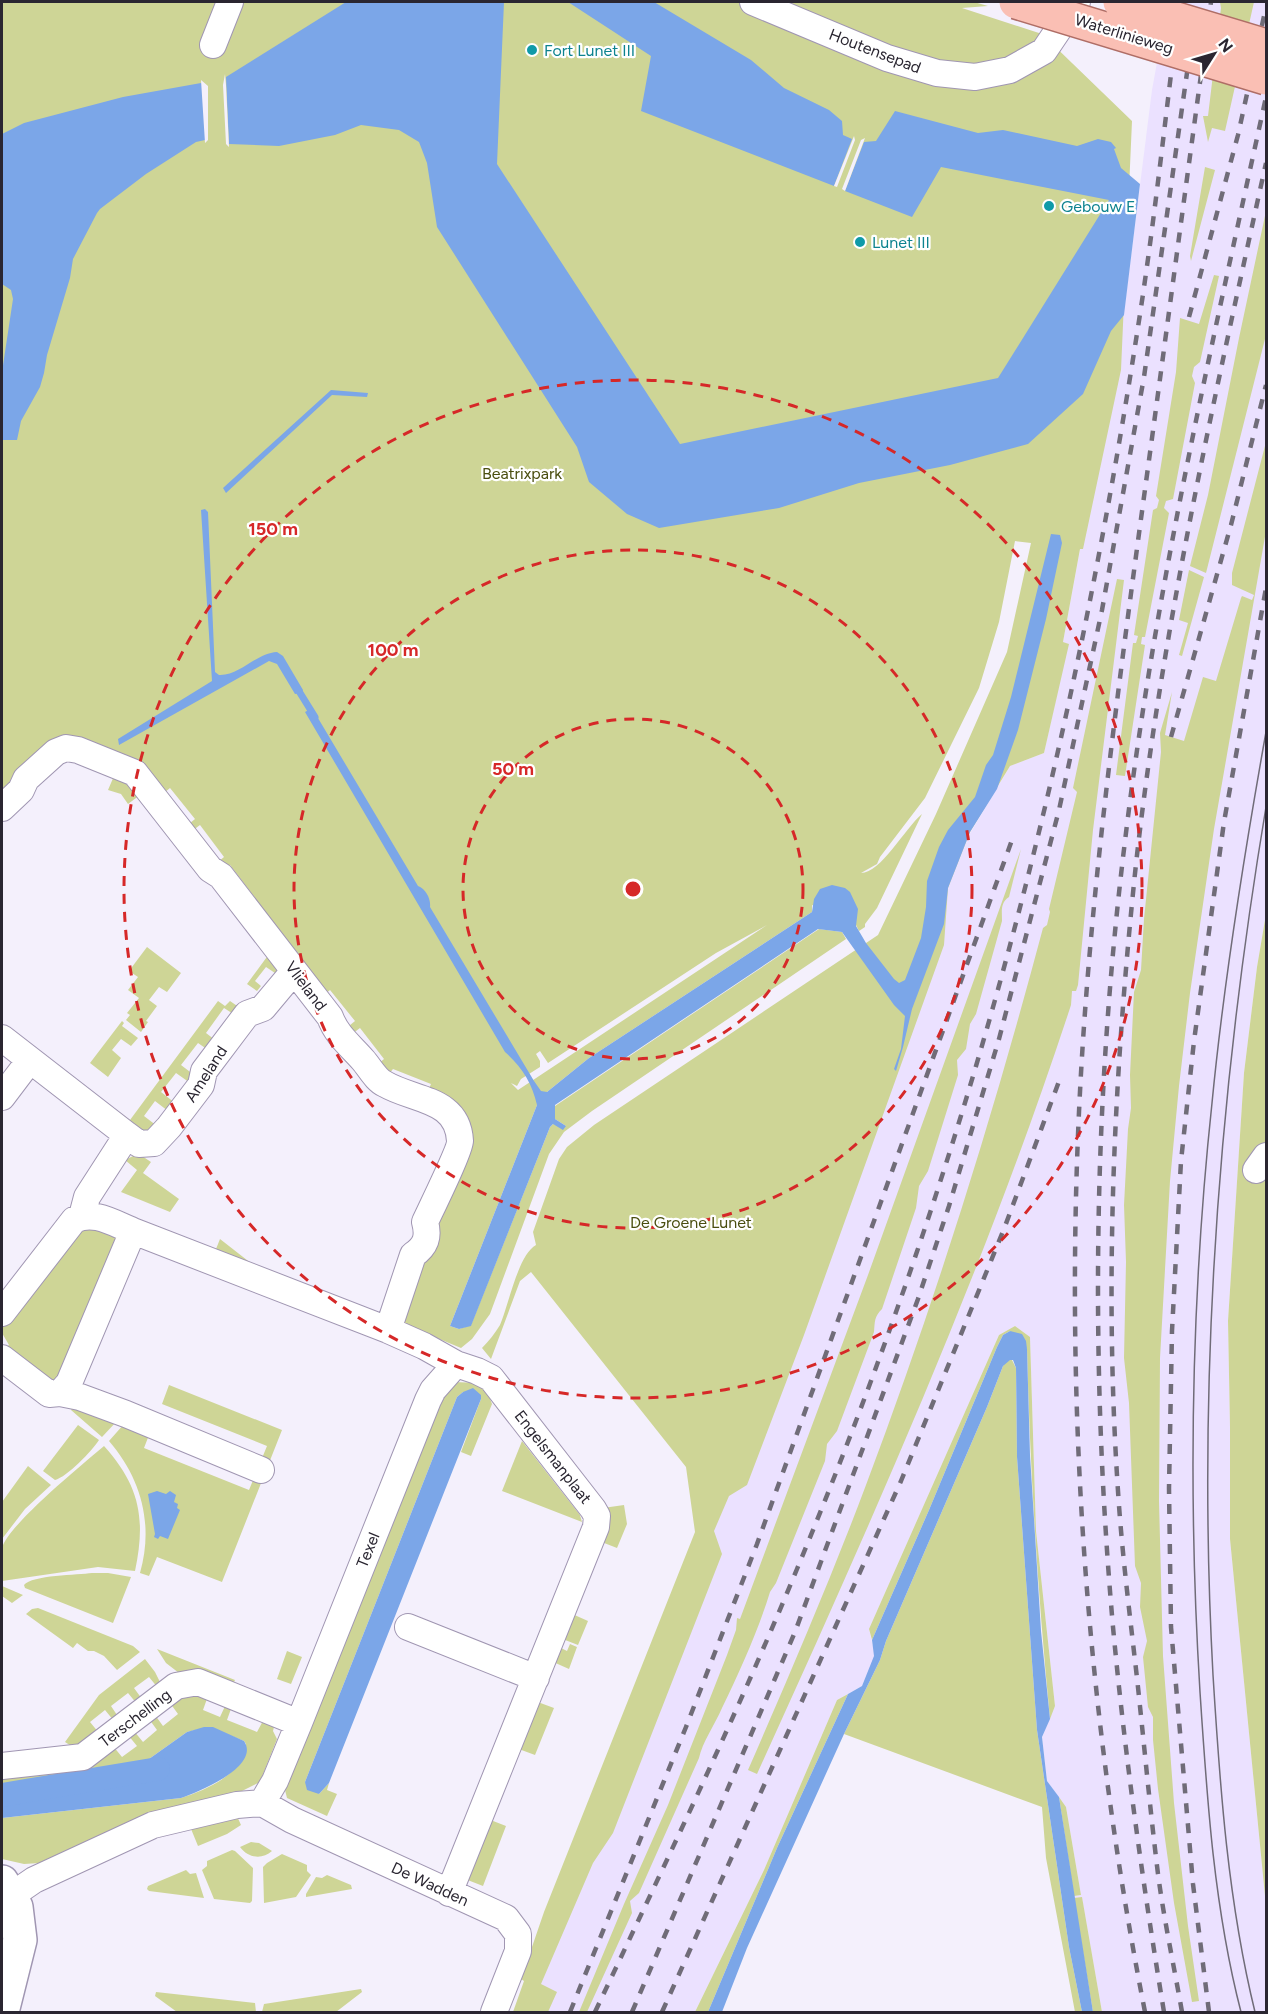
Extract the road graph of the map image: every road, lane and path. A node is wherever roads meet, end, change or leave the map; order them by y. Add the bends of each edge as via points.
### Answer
1 (230, 2) edge
2 (753, 2) edge
3 (1016, 2) edge
4 (1077, 2) edge
5 (1120, 2) edge
6 (213, 45) dead end
7 (1266, 46) edge
8 (1266, 78) edge
9 (2, 808) edge
10 (294, 971) junction
11 (2, 1038) edge
12 (30, 1060) junction
13 (2, 1097) edge
14 (127, 1135) junction
15 (82, 1216) junction
16 (133, 1231) junction
17 (2, 1313) edge
18 (388, 1330) junction
19 (2, 1359) edge
20 (456, 1364) junction
21 (60, 1393) junction
22 (261, 1470) dead end
23 (408, 1627) dead end
24 (536, 1678) junction
25 (298, 1723) junction
26 (2, 1766) edge
27 (262, 1803) junction
28 (449, 1893) junction
29 (5, 1894) edge
30 (2, 2013) edge
31 (494, 2013) edge

1 - 6 street
2 - 4 street, Houtensepad via 887,58 937,73 975,77 1010,70 1044,51
3 - 8 main road, Waterlinieweg, bridge
5 - 7 main road, Waterlinieweg, bridge
9 - 10 street, Vlieland via 21,790 26,779 66,748 135,773
10 - 14 street, Ameland via 263,1008 247,1014 204,1071 201,1085 154,1143 139,1144
10 - 18 street, Vlieland via 344,1041 383,1084 444,1108 455,1120 460,1143 425,1222 426,1241 413,1255
11 - 12 street
12 - 13 street
12 - 14 street
14 - 15 street via 87,1197
15 - 16 street via 93,1215
15 - 17 street via 74,1220
16 - 18 street
16 - 21 street via 69,1383
18 - 20 street
19 - 21 street via 49,1394
20 - 24 street, Engelsmanplaat via 491,1378 597,1516
20 - 25 street, Texel via 428,1400
21 - 22 street via 126,1414
23 - 24 street
24 - 28 street, Engelsmanplaat
25 - 26 street, Terschelling via 198,1682 176,1686 82,1757
25 - 27 street, Texel
27 - 28 street, De Wadden
27 - 29 street via 153,1825
28 - 31 street, De Wadden via 506,1918 518,1934 518,1952
29 - 30 street via 16,1907 20,1940

